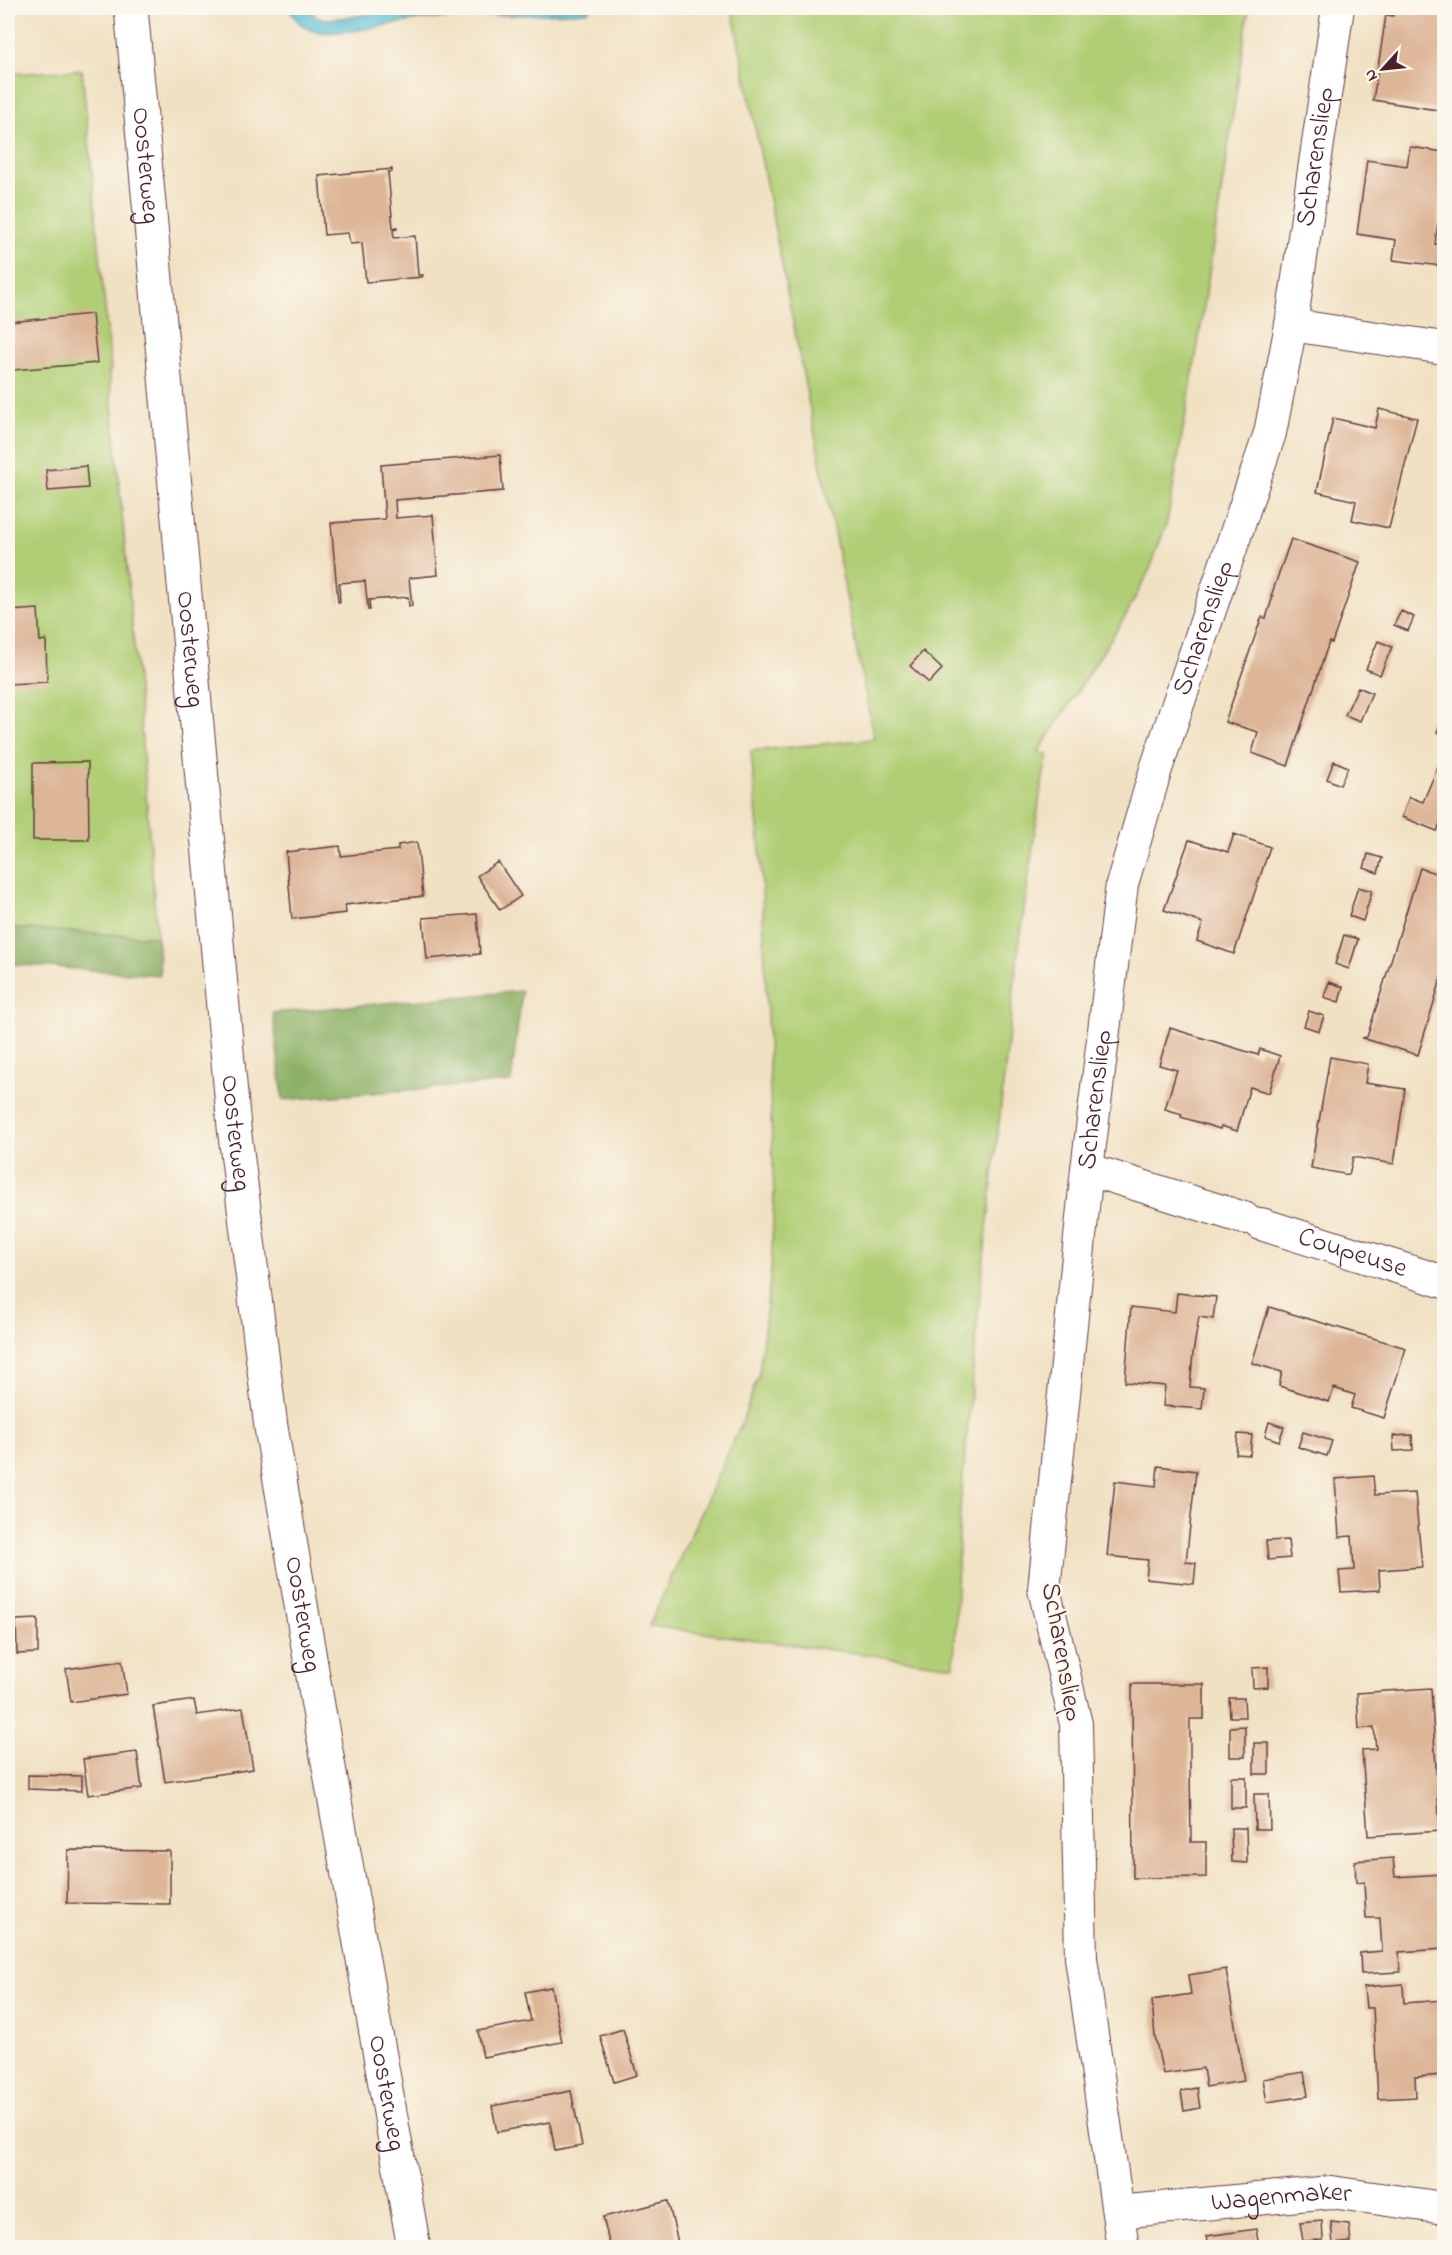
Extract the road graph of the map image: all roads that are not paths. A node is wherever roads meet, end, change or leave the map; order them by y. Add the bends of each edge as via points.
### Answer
1 (131, 8) edge
2 (1338, 8) edge
3 (1292, 325) junction
4 (1444, 348) edge
5 (1087, 1169) junction
6 (1444, 1282) edge
7 (1444, 2208) edge
8 (1118, 2212) junction
9 (414, 2247) edge
10 (1123, 2247) edge

1 - 9 street, Oosterweg via 234,1127 269,1416
2 - 3 street, Scharensliep
3 - 4 street
3 - 5 street, Scharensliep via 1270,433 1156,769 1122,884
5 - 6 street, Coupeuse
5 - 8 street, Scharensliep via 1044,1589 1076,1724 1081,1958
7 - 8 street, Wagenmaker via 1331,2192
8 - 10 street, Scharensliep

